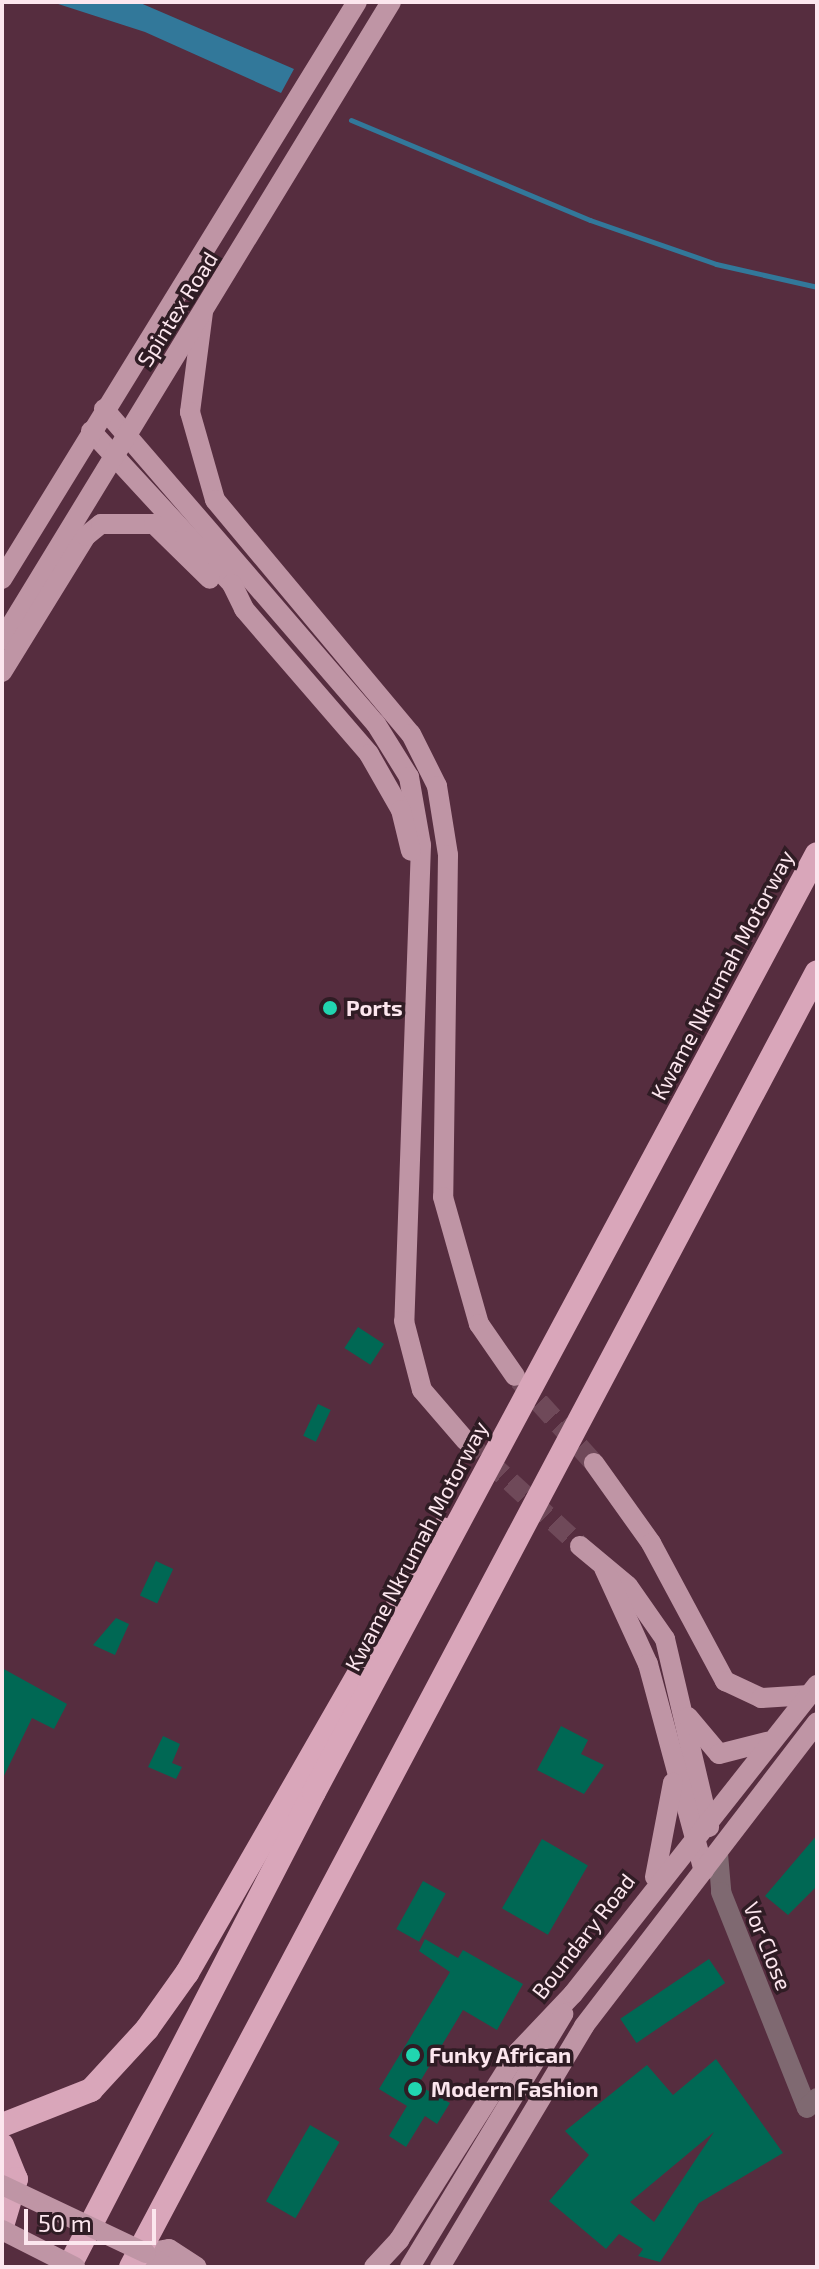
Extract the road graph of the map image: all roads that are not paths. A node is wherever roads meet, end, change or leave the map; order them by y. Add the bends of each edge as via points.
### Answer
1 (357, 2) edge
2 (391, 2) edge
3 (203, 312) junction
4 (104, 409) junction
5 (129, 430) junction
6 (91, 431) junction
7 (116, 451) junction
8 (2, 579) edge
9 (244, 609) junction
10 (2, 640) edge
11 (2, 672) edge
12 (817, 854) edge
13 (418, 879) junction
14 (817, 972) edge
15 (444, 983) junction
16 (412, 1018) junction
17 (515, 1376) tunnel mouth
18 (466, 1441) tunnel mouth
19 (594, 1463) tunnel mouth
20 (477, 1487) junction
21 (580, 1546) tunnel mouth
22 (604, 1568) junction
23 (813, 1690) edge
24 (682, 1704) junction
25 (817, 1722) edge
26 (776, 1736) junction
27 (672, 1767) junction
28 (700, 1827) junction
29 (718, 1854) junction
30 (704, 1871) junction
31 (653, 1885) junction
32 (721, 1892) junction
33 (573, 1994) junction
34 (812, 2103) edge
35 (2, 2125) edge
36 (2, 2145) edge
37 (2, 2185) edge
38 (2, 2228) edge
39 (139, 2260) edge
40 (72, 2267) edge
41 (166, 2267) edge
42 (197, 2267) edge
43 (374, 2267) edge
44 (410, 2267) edge
45 (440, 2267) edge

1 - 4 main road, Spintex Road
2 - 3 main road, Spintex Road
3 - 5 main road, Spintex Road
3 - 15 main road via 190,412 215,500 411,734 437,786 448,855
4 - 5 main road
4 - 6 main road, Spintex Road
5 - 7 main road, Spintex Road
5 - 13 main road via 394,748 417,805
6 - 7 main road
6 - 8 main road, Spintex Road
7 - 9 main road via 232,584
7 - 10 main road, Spintex Road
9 - 11 main road via 154,524 101,524 86,536
9 - 13 main road via 369,754 401,810
12 - 20 highway, Kwame Nkrumah Motorway
13 - 16 main road
14 - 39 highway
15 - 16 main road
15 - 17 main road via 443,1197 479,1324
16 - 18 main road via 404,1321 422,1390
19 - 23 main road via 651,1543 725,1681 761,1698
20 - 35 highway via 410,1573 187,1973 147,2029 91,2090
20 - 40 highway, Kwame Nkrumah Motorway
21 - 22 main road
22 - 24 main road via 647,1607 665,1639
22 - 27 main road via 648,1664
23 - 26 main road, Boundary Road
24 - 26 main road via 694,1730 719,1754 746,1752
24 - 28 main road
25 - 29 main road
26 - 28 main road, Boundary Road
27 - 28 main road
27 - 31 main road via 671,1819
28 - 29 main road
28 - 30 main road
28 - 31 main road, Boundary Road
29 - 30 main road
29 - 32 street, Vor Close
30 - 32 street, Vor Close
30 - 45 main road via 584,2026
31 - 33 main road, Boundary Road
32 - 34 street, Vor Close
33 - 43 main road, Boundary Road via 518,2052 399,2240
33 - 44 main road via 464,2186
36 - 38 highway via 16,2179
37 - 39 main road, bridge
38 - 40 main road, bridge
39 - 41 main road
39 - 42 main road via 169,2249

